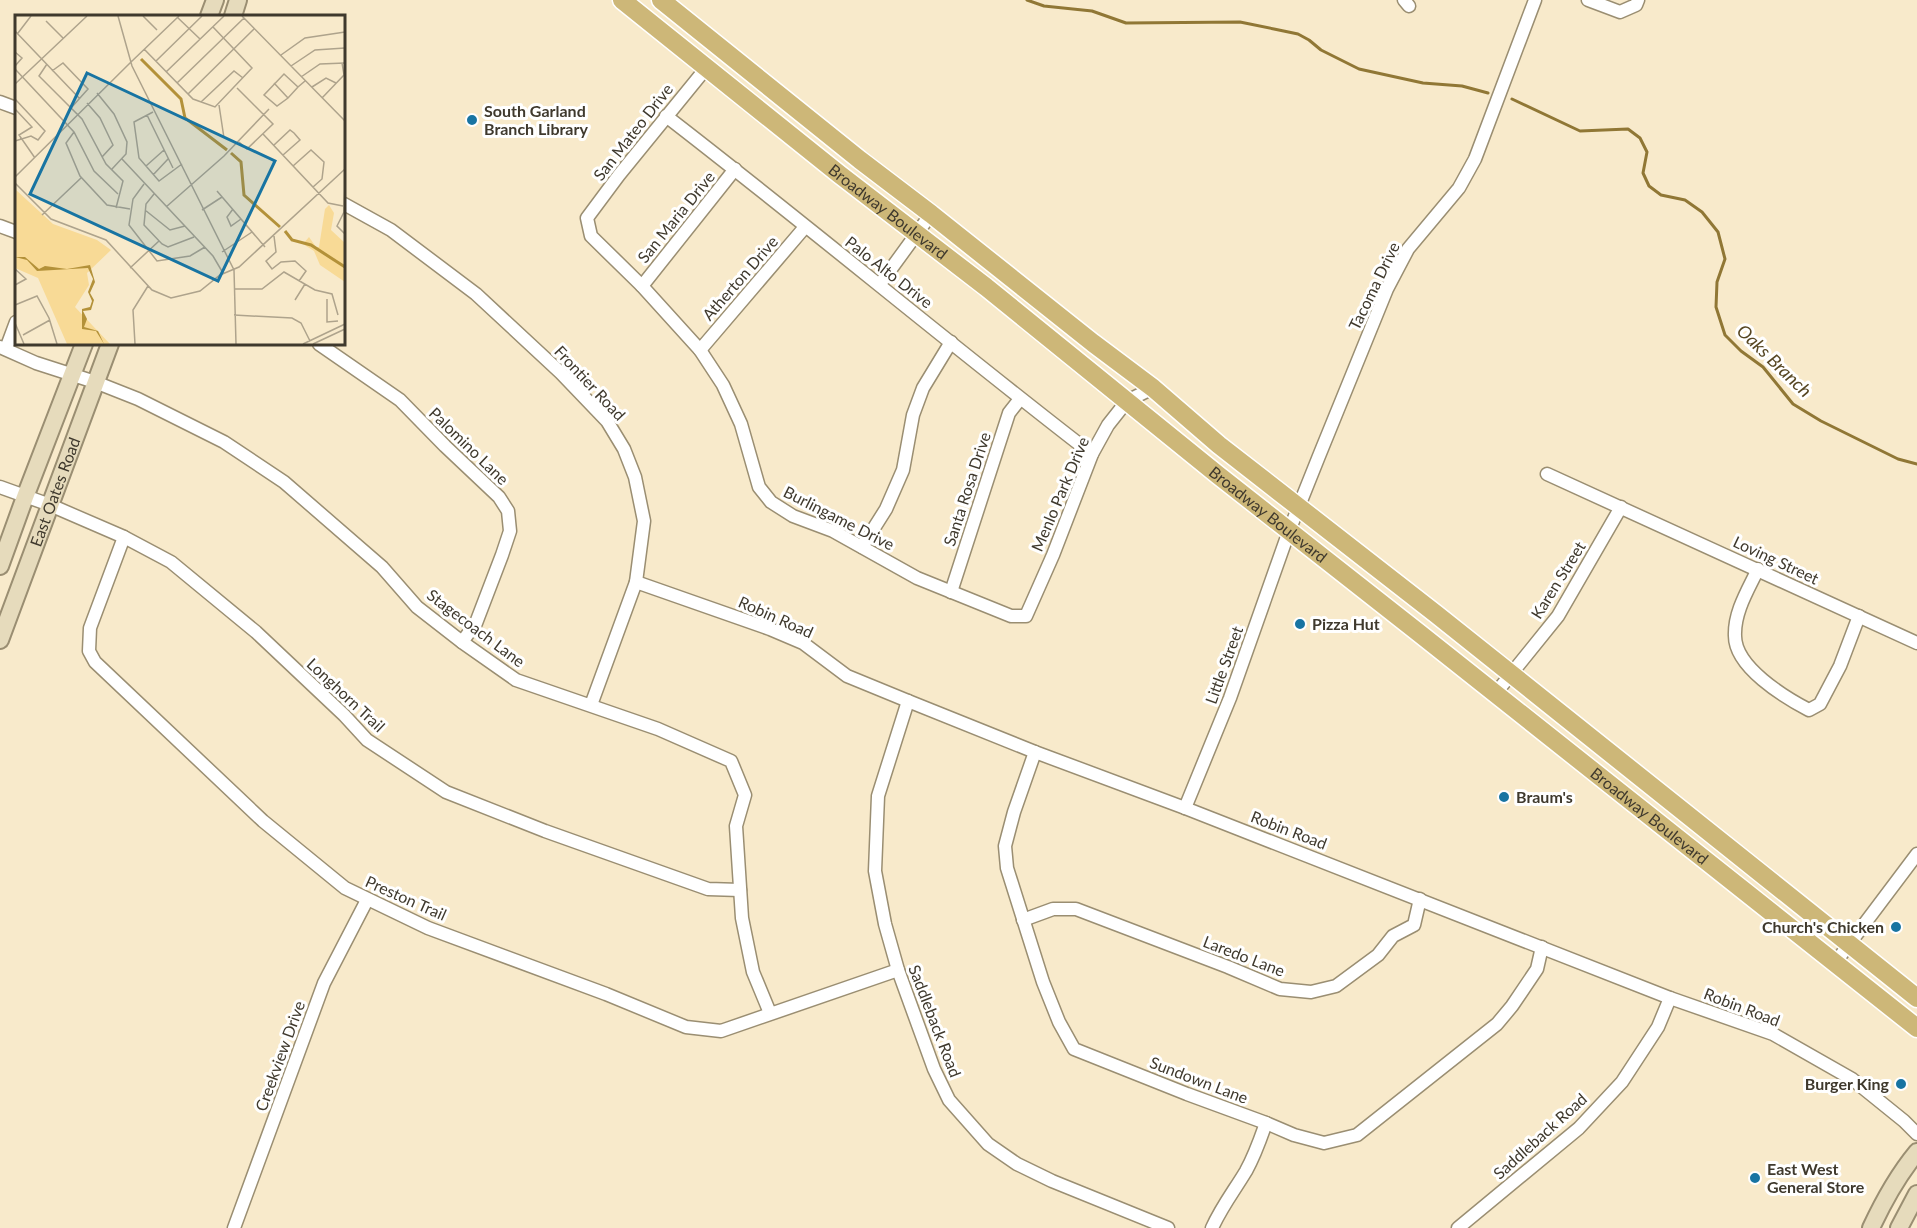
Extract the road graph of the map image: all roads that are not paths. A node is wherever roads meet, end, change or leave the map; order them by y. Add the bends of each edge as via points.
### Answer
1 (215, 0) edge
2 (238, 0) edge
3 (622, 0) edge
4 (661, 0) edge
5 (1535, 0) edge
6 (1588, 0) edge
7 (1638, 0) edge
8 (209, 15) edge
9 (233, 15) edge
10 (707, 67) junction
11 (0, 102) edge
12 (15, 108) edge
13 (666, 116) junction
14 (735, 169) junction
15 (345, 205) edge
16 (932, 214) junction
17 (587, 218) joint
18 (0, 226) edge
19 (806, 227) junction
20 (15, 232) edge
21 (916, 233) junction
22 (880, 284) junction
23 (642, 286) junction
24 (15, 324) edge
25 (951, 342) junction
26 (84, 345) edge
27 (110, 345) edge
28 (320, 345) edge
29 (3, 348) edge
30 (700, 350) junction
31 (72, 375) junction
32 (95, 381) junction
33 (1153, 387) junction
34 (1020, 399) junction
35 (1127, 401) junction
36 (1092, 454) junction
37 (1547, 474) dead end
38 (0, 487) edge
39 (24, 497) junction
40 (50, 505) junction
41 (1299, 507) junction
42 (1621, 507) junction
43 (1290, 531) junction
44 (124, 537) junction
45 (862, 547) junction
46 (0, 566) edge
47 (1758, 569) junction
48 (636, 582) junction
49 (951, 592) junction
50 (1011, 616) joint
51 (1859, 616) junction
52 (0, 640) edge
53 (462, 642) junction
54 (1917, 643) edge
55 (1511, 675) junction
56 (1495, 694) junction
57 (908, 701) junction
58 (591, 705) junction
59 (1035, 752) junction
60 (1185, 807) junction
61 (1732, 851) junction
62 (1917, 854) edge
63 (1716, 869) junction
64 (740, 890) junction
65 (1420, 899) junction
66 (367, 900) junction
67 (1023, 920) junction
68 (1849, 944) junction
69 (1542, 947) junction
70 (1835, 963) junction
71 (897, 970) junction
72 (1670, 998) junction
73 (1917, 998) edge
74 (770, 1013) junction
75 (1917, 1028) edge
76 (1266, 1123) junction
77 (1917, 1134) edge
78 (1917, 1152) edge
79 (1917, 1194) edge
80 (234, 1228) edge
81 (1168, 1228) edge
82 (1212, 1228) edge
83 (1458, 1228) edge
84 (1871, 1228) edge
85 (1899, 1228) edge

1 - 8 main road
2 - 9 main road
3 - 10 main road, Broadway Boulevard
4 - 16 main road, Broadway Boulevard
5 - 41 street, Tacoma Drive via 1476,159 1459,188 1408,249 1387,289
6 - 7 street via 1620,12
10 - 13 street, San Mateo Drive
10 - 21 main road, Broadway Boulevard
11 - 12 street
13 - 14 street, Palo Alto Drive
13 - 17 street, San Mateo Drive
14 - 19 street, Palo Alto Drive
14 - 23 street, San Maria Drive
15 - 48 street, Frontier Road via 391,230 476,294 607,421 635,477 644,521
16 - 21 street
16 - 33 main road, Broadway Boulevard
17 - 23 street, Burlingame Drive via 591,236
18 - 20 street
19 - 22 street, Palo Alto Drive
19 - 30 street, Atherton Drive
21 - 22 street
21 - 35 main road, Broadway Boulevard
22 - 25 street, Palo Alto Drive
23 - 30 street, Burlingame Drive
24 - 29 street
25 - 34 street, Palo Alto Drive
25 - 45 street via 923,388 913,415 903,470 886,509
26 - 31 main road, East Oates Road
27 - 32 main road, East Oates Road
28 - 53 street, Palomino Lane via 400,400 499,497 508,511 510,531 502,555 476,623
29 - 31 street, Stagecoach Lane
30 - 45 street, Burlingame Drive via 723,385 741,424 759,487 771,502 792,516
31 - 32 street, Stagecoach Lane
31 - 39 main road, East Oates Road
32 - 40 main road, East Oates Road
32 - 53 street, Stagecoach Lane via 224,442 284,482 382,567 417,607
33 - 35 street, Menlo Park Drive
33 - 41 main road, Broadway Boulevard
34 - 36 street, Palo Alto Drive
34 - 49 street, Santa Rosa Drive via 1009,412
35 - 36 street, Menlo Park Drive
35 - 43 main road, Broadway Boulevard
36 - 50 street, Menlo Park Drive via 1026,616
37 - 42 street, Loving Street
38 - 39 street, Longhorn Trail
39 - 40 street, Longhorn Trail
39 - 46 main road, East Oates Road
40 - 44 street, Longhorn Trail
40 - 52 main road, East Oates Road
41 - 43 street, Tacoma Drive
41 - 55 main road, Broadway Boulevard
42 - 47 street, Loving Street
42 - 55 street, Karen Street via 1558,616
43 - 56 main road, Broadway Boulevard
43 - 60 street, Little Street via 1230,698
44 - 64 street, Longhorn Trail via 171,562 256,633 367,740 446,792 708,889
44 - 66 street, Preston Trail via 90,628 88,651 95,662 263,821 345,888
45 - 49 street, Burlingame Drive
47 - 51 street, Loving Street
47 - 51 street via 1739,609 1735,636 1740,655 1768,684 1809,710 1820,704
48 - 57 street, Robin Road via 803,643 847,676
48 - 58 street, Frontier Road
49 - 50 street, Burlingame Drive
51 - 54 street, Loving Street
53 - 58 street, Stagecoach Lane via 516,680
55 - 56 street, Karen Street
55 - 61 main road, Broadway Boulevard
56 - 63 main road, Broadway Boulevard
57 - 59 street, Robin Road
57 - 71 street, Saddleback Road via 878,796 877,817 875,871
58 - 64 street, Stagecoach Lane via 731,761 745,795 736,826
59 - 60 street, Robin Road
59 - 67 street, Sundown Lane via 1005,846 1007,868
60 - 65 street, Robin Road
61 - 63 main road
61 - 68 main road, Broadway Boulevard
62 - 68 street
63 - 70 main road, Broadway Boulevard
64 - 74 street, Stagecoach Lane via 753,972
65 - 67 street, Laredo Lane via 1414,925 1393,936 1378,955 1336,986 1311,992 1280,989 1076,909 1053,909
65 - 69 street, Robin Road
66 - 74 street, Preston Trail via 428,928 686,1027 721,1031
66 - 80 street, Creekview Drive via 324,983
67 - 76 street, Sundown Lane via 1043,982 1074,1049
68 - 70 street
68 - 73 main road, Broadway Boulevard
69 - 72 street, Robin Road
69 - 76 street, Sundown Lane via 1538,969 1497,1023 1357,1135 1324,1143
70 - 75 main road, Broadway Boulevard
71 - 74 street, Preston Trail
71 - 81 street, Saddleback Road via 949,1100 988,1144 1052,1181
72 - 77 street, Robin Road via 1773,1035 1852,1079
72 - 83 street, Saddleback Road via 1658,1027 1622,1082 1579,1128
76 - 82 street via 1250,1163
78 - 84 main road via 1891,1188
79 - 85 main road

